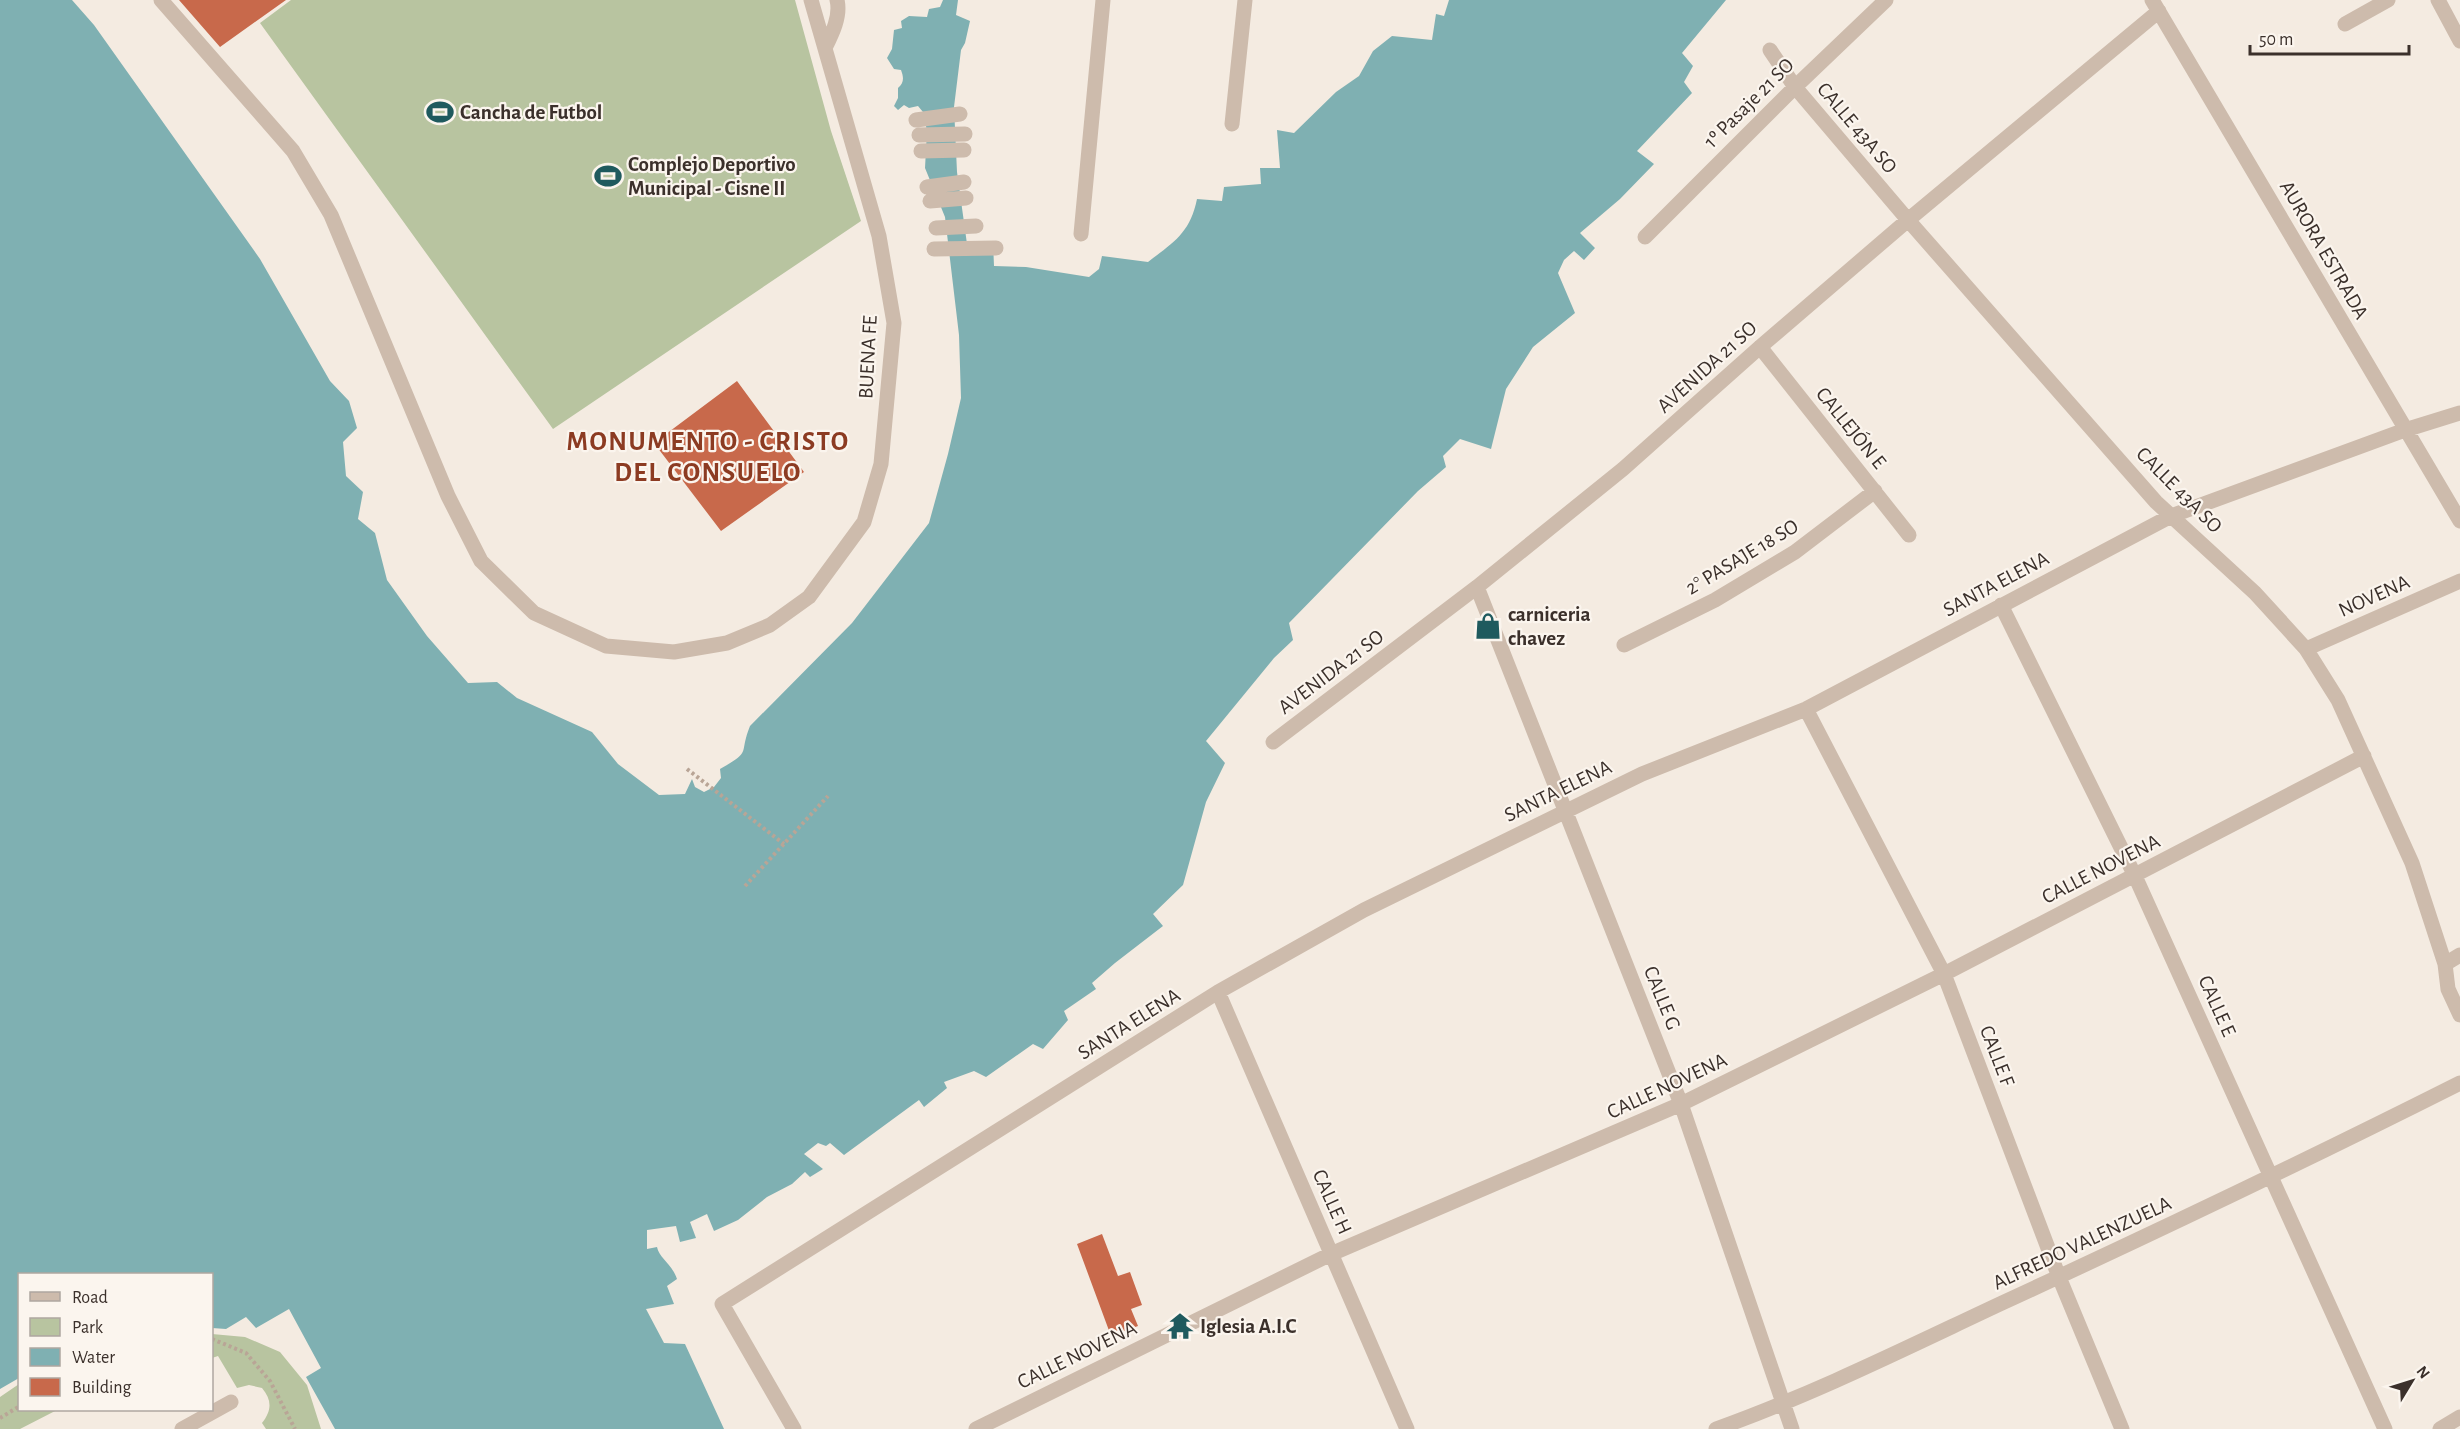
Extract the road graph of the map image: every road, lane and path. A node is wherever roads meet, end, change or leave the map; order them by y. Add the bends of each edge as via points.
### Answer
1 (161, 0) edge
2 (811, 0) edge
3 (837, 0) edge
4 (1103, 0) edge
5 (1245, 0) edge
6 (1886, 0) edge
7 (2388, 0) edge
8 (2438, 0) edge
9 (2156, 6) edge
10 (2345, 24) dead end
11 (2460, 41) edge
12 (825, 48) junction
13 (1770, 50) dead end
14 (1795, 87) junction
15 (960, 114) dead end
16 (916, 120) dead end
17 (1232, 124) dead end
18 (965, 134) dead end
19 (919, 135) dead end
20 (964, 150) dead end
21 (921, 151) dead end
22 (965, 190) dead end
23 (929, 194) dead end
24 (1908, 220) junction
25 (976, 226) dead end
26 (936, 228) dead end
27 (1081, 234) dead end
28 (1645, 237) dead end
29 (996, 248) dead end
30 (934, 249) dead end
31 (1760, 347) junction
32 (2460, 414) edge
33 (2405, 430) junction
34 (1875, 491) junction
35 (2171, 516) junction
36 (2460, 521) edge
37 (1909, 535) dead end
38 (2460, 581) edge
39 (1478, 587) junction
40 (2001, 604) junction
41 (1624, 645) dead end
42 (2306, 649) junction
43 (1806, 709) junction
44 (1273, 742) dead end
45 (2364, 756) junction
46 (687, 770) dead end
47 (828, 796) dead end
48 (1565, 810) junction
49 (784, 844) junction
50 (2135, 876) junction
51 (745, 886) dead end
52 (2460, 954) edge
53 (2445, 964) junction
54 (1944, 974) junction
55 (1218, 993) junction
56 (2460, 1016) edge
57 (2460, 1083) edge
58 (1681, 1104) junction
59 (2271, 1178) junction
60 (1331, 1254) junction
61 (2059, 1277) junction
62 (213, 1340) edge
63 (231, 1402) dead end
64 (1783, 1405) junction
65 (18, 1407) edge
66 (2460, 1417) edge
67 (0, 1418) edge
68 (182, 1429) edge
69 (295, 1429) edge
70 (794, 1429) edge
71 (976, 1429) edge
72 (1407, 1429) edge
73 (1716, 1429) edge
74 (1792, 1429) edge
75 (2122, 1429) edge
76 (2385, 1429) edge
77 (2440, 1429) edge

1 - 12 street, BUENA FE via 293,151 331,215 448,496 481,561 534,613 606,646 674,652 727,643 770,625 809,597 864,522 882,464 894,323 879,236
2 - 12 street, BUENA FE
3 - 12 street via 834,29
4 - 27 street
5 - 17 street
6 - 14 street, 1º Pasaje 21 SO
7 - 10 street
8 - 11 street
9 - 24 street, AVENIDA 21 SO
9 - 33 street, AURORA ESTRADA
13 - 14 street, CALLE 43A SO
14 - 24 street, CALLE 43A SO
14 - 28 street, 1º Pasaje 21 SO
15 - 16 street
18 - 19 street
20 - 21 street
22 - 23 street
24 - 31 street, AVENIDA 21 SO
24 - 35 street, CALLE 43A SO
25 - 26 street
29 - 30 street
31 - 34 street, CALLEJÓN E
31 - 39 street, AVENIDA 21 SO via 1623,469
32 - 33 street, SANTA ELENA
33 - 35 street, SANTA ELENA
33 - 36 street, AURORA ESTRADA
34 - 37 street, CALLEJÓN E
34 - 41 street, 2° PASAJE 18 SO via 1795,552 1668,625
35 - 40 street, SANTA ELENA
35 - 42 street, CALLE 43A SO via 2255,593
38 - 42 street, NOVENA
39 - 44 street, AVENIDA 21 SO
39 - 48 street, CALLE G
40 - 43 street, SANTA ELENA
40 - 50 street, CALLE E
42 - 45 street, CALLE 43A SO via 2338,700
43 - 48 street, SANTA ELENA via 1642,774
43 - 54 street, CALLE F
45 - 50 street, CALLE NOVENA
45 - 53 street, CALLE 43A SO via 2412,863
46 - 49 path
47 - 49 path
48 - 55 street, SANTA ELENA via 1364,910
48 - 58 street, CALLE G
49 - 51 path
50 - 54 street, CALLE NOVENA
50 - 59 street, CALLE E
52 - 53 street
53 - 56 street, CALLE 43A SO via 2448,989
54 - 58 street, CALLE NOVENA
54 - 61 street, CALLE F
55 - 60 street, CALLE H
55 - 70 street, SANTA ELENA via 722,1304
57 - 59 street, ALFREDO VALENZUELA
58 - 60 street, CALLE NOVENA
58 - 64 street, CALLE G
59 - 61 street, ALFREDO VALENZUELA
59 - 76 street, CALLE E
60 - 71 street, CALLE NOVENA
60 - 72 street, CALLE H
61 - 64 street, ALFREDO VALENZUELA
61 - 75 street, CALLE F
62 - 69 path via 246,1353 270,1381
63 - 68 street
64 - 73 street, ALFREDO VALENZUELA
64 - 74 street, CALLE G
65 - 67 path
66 - 77 street

